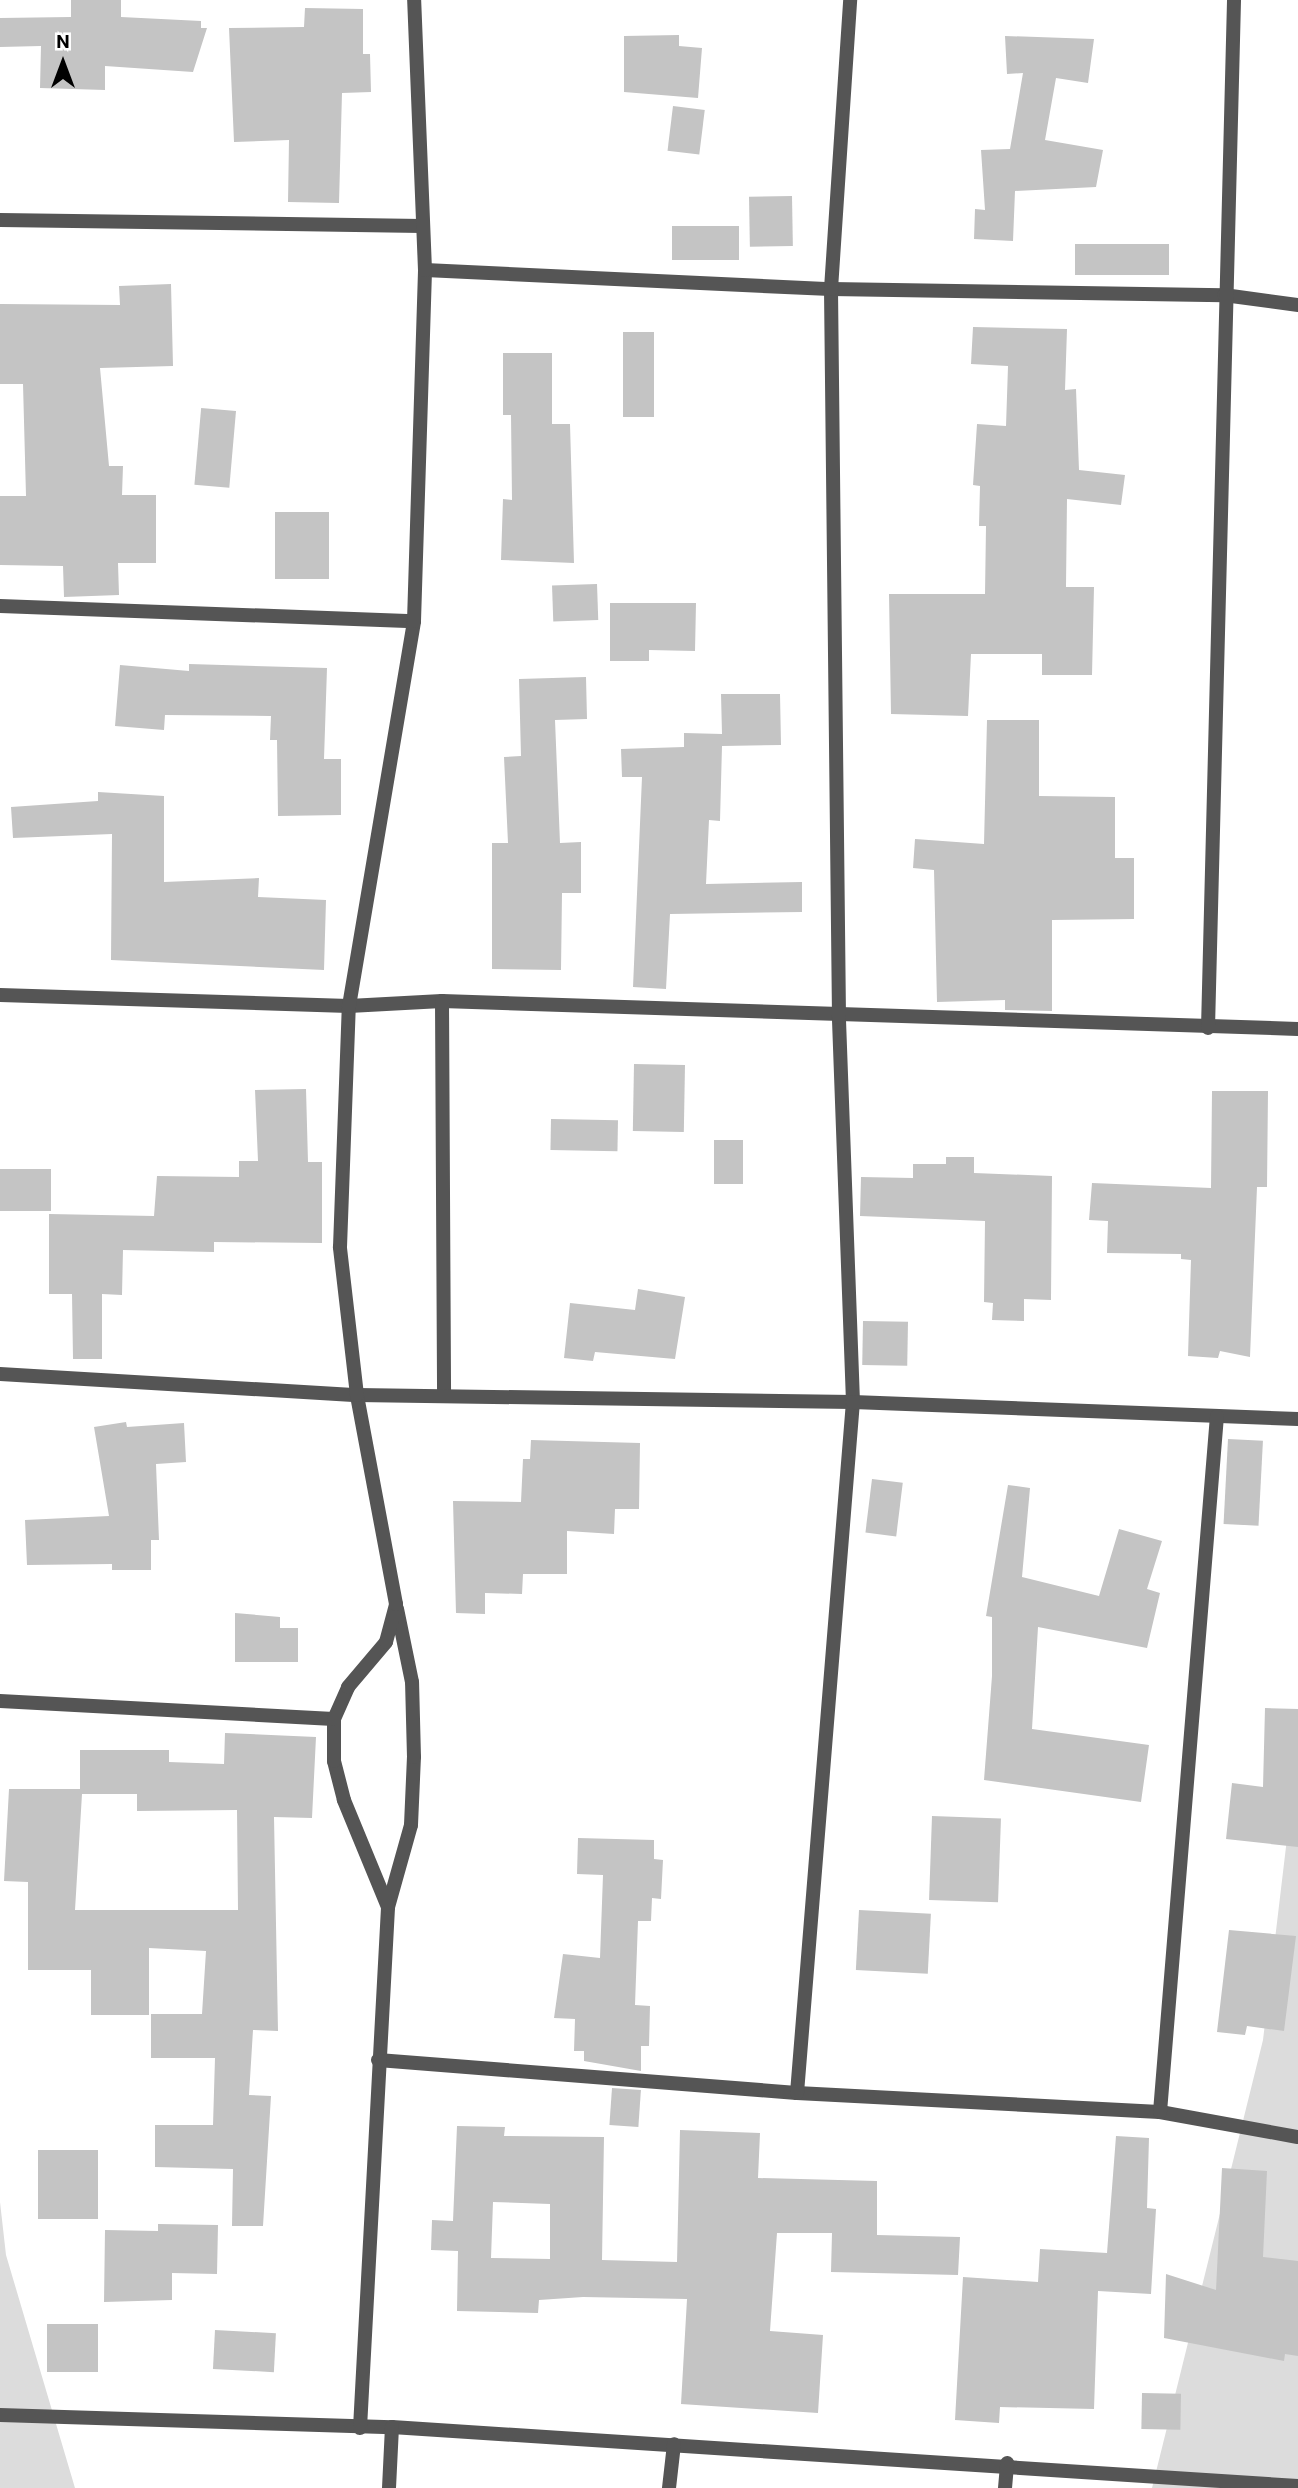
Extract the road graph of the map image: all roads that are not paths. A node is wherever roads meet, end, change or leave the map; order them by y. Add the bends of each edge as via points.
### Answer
1 (414, 0) edge
2 (850, 0) edge
3 (1234, 0) edge
4 (0, 220) edge
5 (422, 226) junction
6 (425, 270) junction
7 (831, 289) junction
8 (1224, 295) junction
9 (1298, 305) edge
10 (0, 606) edge
11 (414, 621) junction
12 (0, 995) edge
13 (442, 1001) junction
14 (349, 1006) junction
15 (839, 1017) junction
16 (1208, 1028) junction
17 (1298, 1029) edge
18 (0, 1374) edge
19 (357, 1395) junction
20 (444, 1395) junction
21 (853, 1402) junction
22 (1217, 1416) junction
23 (1298, 1419) edge
24 (396, 1604) junction
25 (0, 1701) edge
26 (334, 1719) junction
27 (388, 1907) junction
28 (378, 2060) junction
29 (797, 2093) junction
30 (1160, 2112) junction
31 (1298, 2137) edge
32 (0, 2415) edge
33 (392, 2427) junction
34 (360, 2428) junction
35 (674, 2444) junction
36 (1007, 2463) junction
37 (1298, 2486) edge
38 (389, 2488) edge
39 (669, 2488) edge
40 (1005, 2488) edge

1 - 5 street
2 - 7 street
3 - 8 street
4 - 5 street
5 - 6 street
6 - 7 street
6 - 11 street
7 - 8 street
7 - 15 street
8 - 9 street
8 - 16 street via 1223,529
10 - 11 street
11 - 14 street
12 - 14 street
13 - 14 street
13 - 15 street
13 - 20 street
14 - 19 street via 340,1247
15 - 16 street
15 - 21 street
16 - 17 street
18 - 19 street
19 - 20 street
19 - 24 street
20 - 21 street
21 - 22 street
21 - 29 street
22 - 23 street
22 - 30 street
24 - 26 street via 386,1642 348,1688
24 - 27 street via 412,1682 414,1757 411,1825
25 - 26 street
26 - 27 street via 334,1760 344,1800
27 - 28 street
28 - 29 street
28 - 34 street
29 - 30 street
30 - 31 street
32 - 34 street
33 - 34 street
33 - 35 street
33 - 38 street
35 - 36 street
35 - 39 street
36 - 37 street
36 - 40 street

